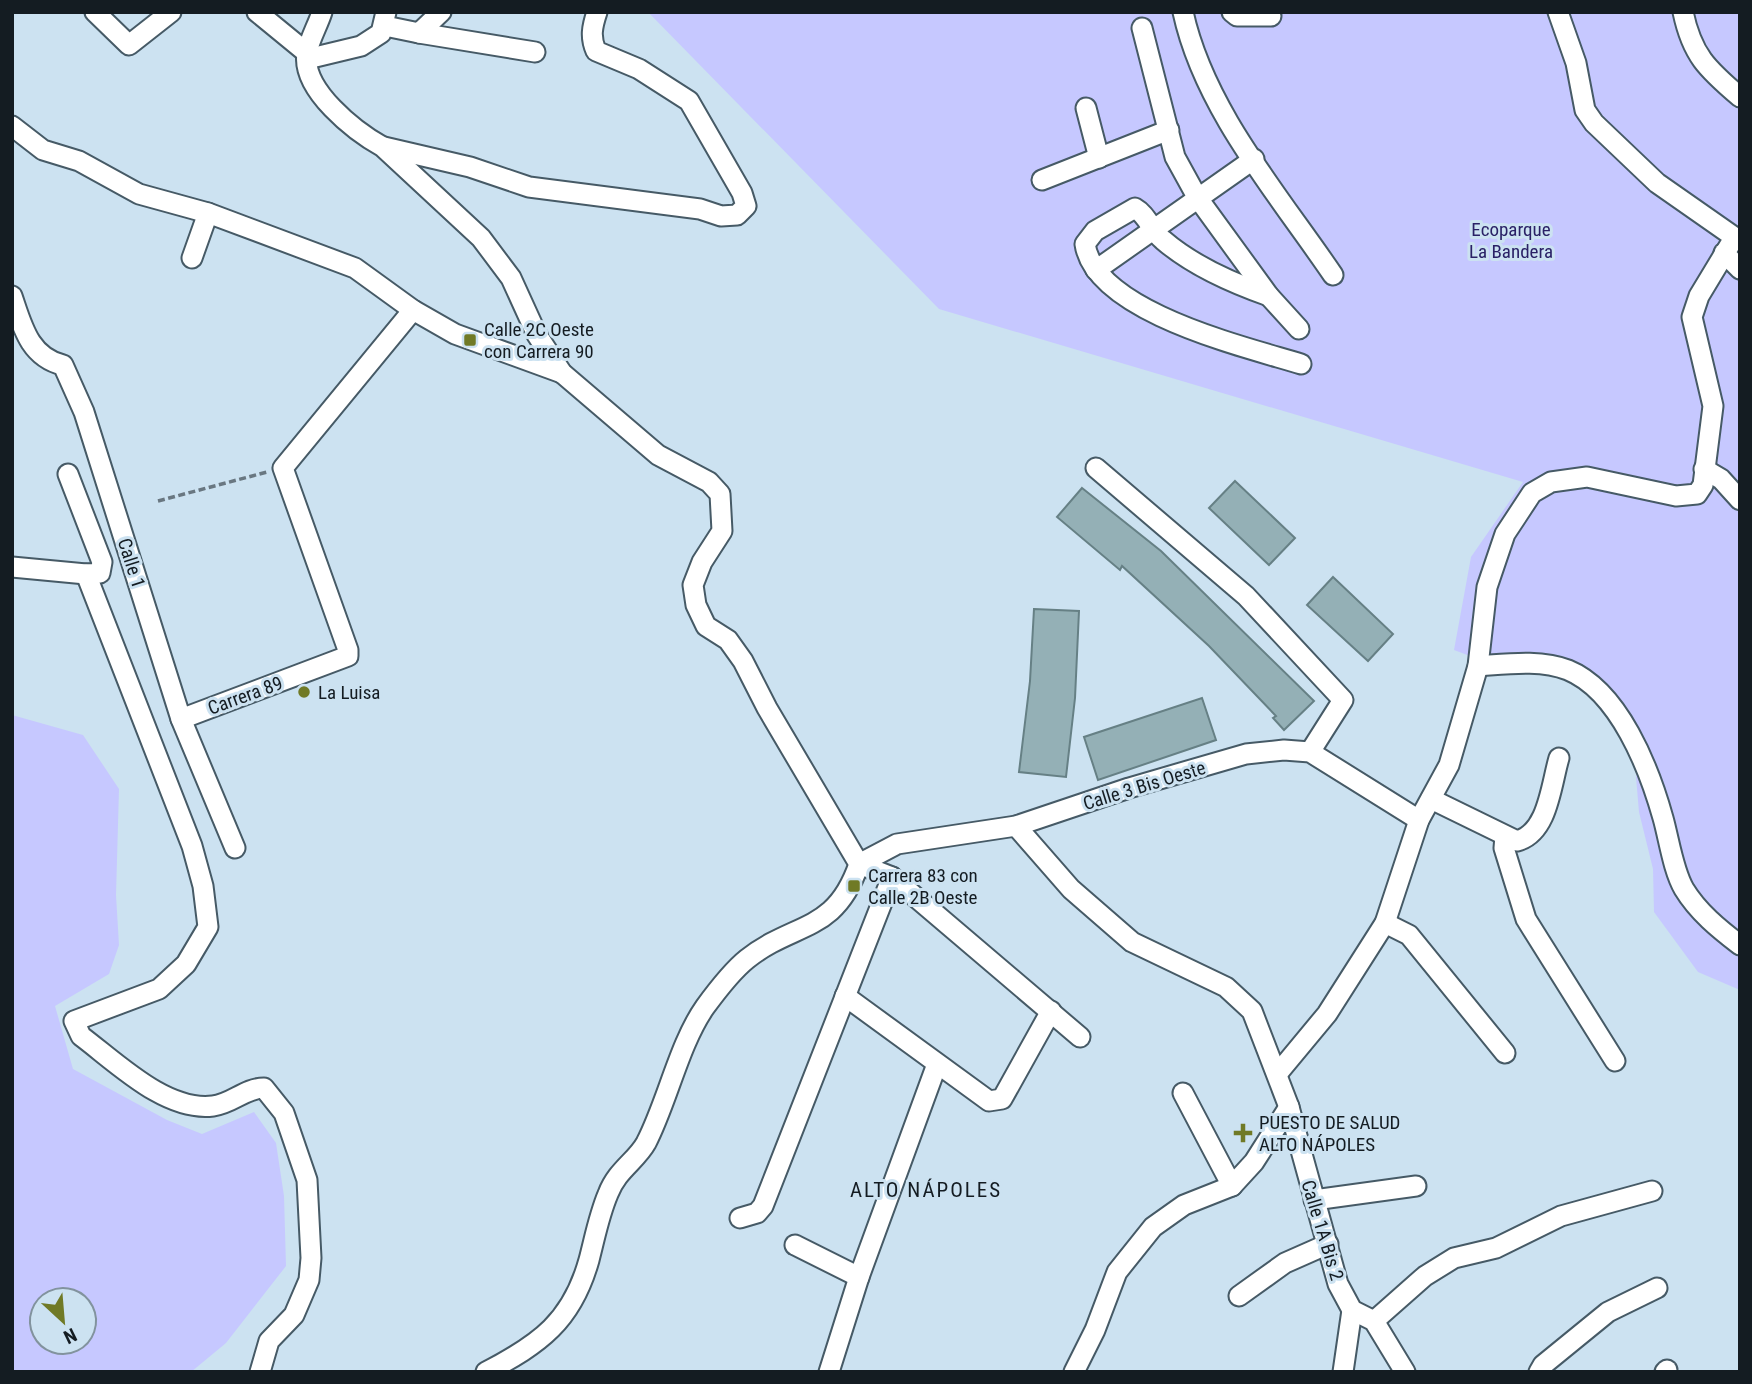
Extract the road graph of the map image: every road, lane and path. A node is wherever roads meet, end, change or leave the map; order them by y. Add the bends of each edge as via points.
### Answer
1 (95, 12) edge
2 (171, 12) edge
3 (322, 12) edge
4 (441, 12) edge
5 (597, 12) edge
6 (1183, 12) edge
7 (1232, 12) edge
8 (1558, 12) edge
9 (1683, 12) edge
10 (1271, 16) dead end
11 (268, 17) edge
12 (386, 19) edge
13 (1142, 28) dead end
14 (419, 33) junction
15 (535, 52) dead end
16 (307, 56) junction
17 (1740, 97) edge
18 (1086, 108) dead end
19 (12, 126) edge
20 (1169, 130) junction
21 (383, 147) junction
22 (1099, 158) junction
23 (1254, 159) junction
24 (1042, 180) dead end
25 (1197, 197) junction
26 (208, 213) junction
27 (1152, 232) junction
28 (1733, 244) edge
29 (192, 258) dead end
30 (1740, 269) edge
31 (1096, 270) junction
32 (1333, 275) dead end
33 (12, 296) edge
34 (1269, 296) junction
35 (413, 310) junction
36 (1299, 329) dead end
37 (20, 341) edge
38 (1301, 364) dead end
39 (562, 373) junction
40 (283, 468) junction
41 (1096, 468) dead end
42 (1704, 469) junction
43 (68, 474) dead end
44 (1740, 500) edge
45 (158, 501) dead end
46 (12, 567) edge
47 (86, 575) junction
48 (1478, 666) junction
49 (181, 719) junction
50 (1310, 752) junction
51 (1559, 758) dead end
52 (1431, 799) junction
53 (1419, 820) junction
54 (1016, 826) junction
55 (1505, 836) junction
56 (235, 848) dead end
57 (859, 864) junction
58 (892, 877) junction
59 (1385, 923) junction
60 (1740, 945) edge
61 (845, 996) junction
62 (1051, 1011) junction
63 (1080, 1037) dead end
64 (1505, 1053) dead end
65 (1615, 1061) dead end
66 (937, 1063) junction
67 (1278, 1073) junction
68 (1184, 1093) dead end
69 (1289, 1107) junction
70 (1232, 1186) junction
71 (1416, 1186) dead end
72 (1652, 1191) dead end
73 (1314, 1200) junction
74 (740, 1218) dead end
75 (1328, 1244) junction
76 (795, 1245) dead end
77 (859, 1277) junction
78 (1657, 1288) dead end
79 (1239, 1296) dead end
80 (1352, 1310) junction
81 (1374, 1321) junction
82 (260, 1372) edge
83 (486, 1372) edge
84 (829, 1372) edge
85 (1074, 1372) edge
86 (1343, 1372) edge
87 (1405, 1372) edge
88 (1539, 1372) edge

1 - 2 street via 129,45
3 - 16 street
4 - 14 street
5 - 21 street via 592,27 596,51 639,69 690,101 742,192 746,206 737,215 529,187 470,167
6 - 23 street via 1190,42 1223,116
7 - 10 street
8 - 28 street via 1586,110 1594,123 1657,183
9 - 17 street via 1689,43 1715,76
11 - 16 street
12 - 14 street
12 - 16 street via 381,33 361,46
13 - 20 street
14 - 15 street
16 - 21 street via 322,98
18 - 22 street
19 - 26 street via 43,150 79,160 139,194
20 - 22 street
20 - 25 street via 1175,157
21 - 39 street via 481,238 511,278 537,335
22 - 24 street
23 - 25 street
23 - 32 street
25 - 27 street
25 - 34 street
26 - 29 street
26 - 35 street via 355,268
27 - 31 street
27 - 31 street via 1135,208 1094,232 1085,244
27 - 34 street via 1180,256
28 - 30 street
28 - 42 street via 1699,296 1692,317 1713,407
31 - 38 street via 1168,322
33 - 37 street, Calle 1
34 - 36 street
35 - 39 street via 462,337
35 - 40 street
37 - 49 street, Calle 1 via 63,365 72,383
39 - 57 street via 659,455 709,482 720,494 722,531 693,585 696,605 706,626 728,640 743,661
40 - 45 path
40 - 49 street, Carrera 89 via 348,656
41 - 50 street via 1246,596 1343,700
42 - 44 street via 1721,479
42 - 48 street via 1697,494 1676,496 1587,477 1551,482 1532,493 1504,534 1488,587
43 - 47 street via 102,562 100,573
46 - 47 street
47 - 82 street via 192,846 208,927 186,964 159,989 74,1021 81,1036 169,1100 195,1107 216,1106 252,1088 264,1088 284,1113 307,1180 309,1280 294,1315 270,1341
48 - 52 street via 1450,765
48 - 60 street via 1524,663 1566,669 1608,701 1655,788 1683,888 1712,924
49 - 56 street, Calle 1
50 - 53 street
50 - 54 street, Calle 3 Bis Oeste via 1246,754
51 - 55 street via 1539,828 1527,839
52 - 53 street
52 - 55 street
53 - 59 street
54 - 57 street, Calle 3 Bis Oeste via 897,844
54 - 67 street, Calle 1A Bis 2 via 1071,889 1132,942 1226,987 1252,1011
55 - 65 street via 1504,848 1527,919
57 - 58 street
57 - 83 street via 841,902 821,920 745,960 704,1008 645,1146 612,1183 570,1307 531,1348
58 - 61 street
58 - 62 street
59 - 64 street via 1409,935
59 - 67 street via 1327,1014
61 - 66 street
61 - 74 street via 763,1206
62 - 63 street
62 - 66 street via 1002,1098 995,1102
66 - 77 street
67 - 69 street, Calle 1A Bis 2
68 - 70 street
69 - 70 street via 1254,1162
69 - 73 street, Calle 1A Bis 2
70 - 85 street via 1184,1205 1153,1227 1117,1272
71 - 73 street
72 - 81 street via 1561,1216 1496,1248 1454,1258 1425,1276
73 - 75 street, Calle 1A Bis 2
75 - 79 street via 1285,1263
75 - 80 street, Calle 1A Bis 2 via 1338,1284
76 - 77 street
77 - 84 street
78 - 88 street via 1608,1312
80 - 81 street
80 - 86 street
81 - 87 street

